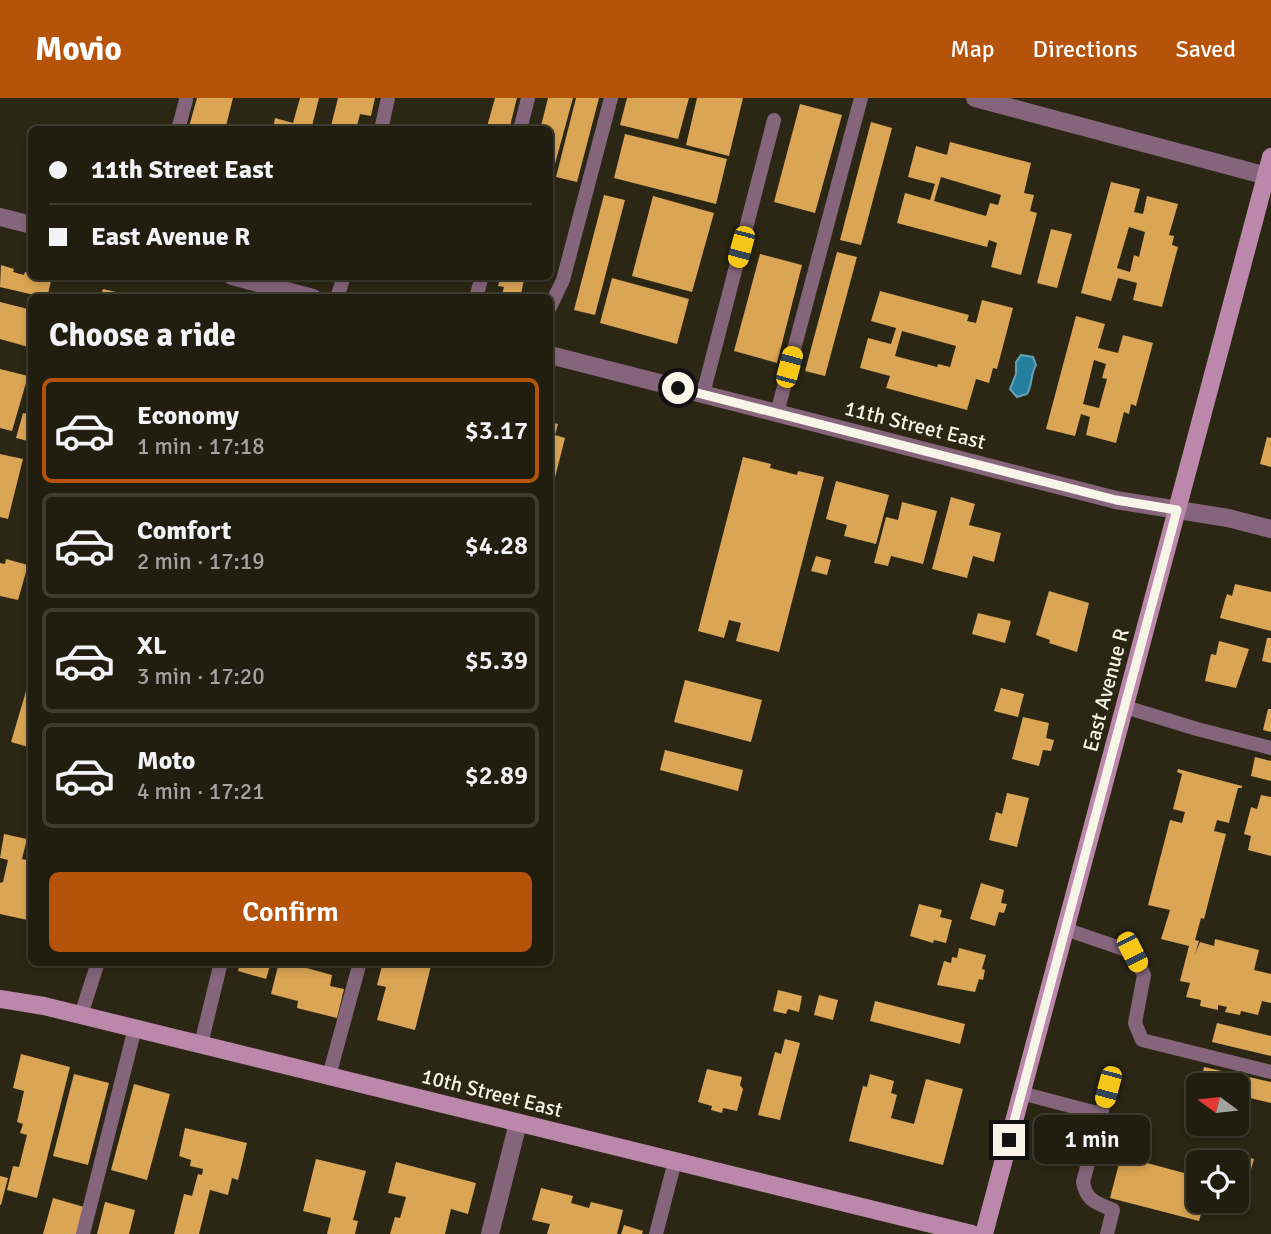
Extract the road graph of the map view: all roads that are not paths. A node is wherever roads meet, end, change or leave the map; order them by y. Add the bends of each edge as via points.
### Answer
1 (388, 98) edge
2 (528, 98) edge
3 (611, 98) edge
4 (861, 98) edge
5 (975, 98) edge
6 (186, 100) dead end
7 (774, 120) dead end
8 (179, 126) edge
9 (382, 126) edge
10 (521, 126) edge
11 (1271, 157) edge
12 (1269, 176) edge
13 (0, 217) edge
14 (28, 224) edge
15 (247, 280) edge
16 (298, 294) edge
17 (553, 301) edge
18 (553, 356) edge
19 (703, 394) junction
20 (777, 413) junction
21 (1177, 510) junction
22 (1271, 528) edge
23 (1125, 707) junction
24 (1271, 748) edge
25 (1065, 929) junction
26 (97, 966) edge
27 (220, 966) edge
28 (359, 966) edge
29 (0, 999) edge
30 (81, 1015) junction
31 (135, 1028) junction
32 (201, 1044) junction
33 (1271, 1072) edge
34 (329, 1076) junction
35 (1108, 1087) dead end
36 (1021, 1093) junction
37 (1101, 1114) junction
38 (519, 1123) junction
39 (675, 1161) junction
40 (83, 1234) edge
41 (490, 1234) edge
42 (656, 1234) edge
43 (972, 1234) edge
44 (984, 1234) edge
45 (1107, 1234) edge

1 - 9 lane
2 - 10 lane
3 - 17 lane via 563,280
4 - 20 lane
5 - 12 street
6 - 8 lane
7 - 19 lane
11 - 12 main road, East Avenue R
12 - 21 main road, East Avenue R
13 - 14 street
15 - 16 street
18 - 19 street, 11th Street East
19 - 20 street, 11th Street East
20 - 21 street, 11th Street East via 1116,500
21 - 22 street, 11th Street East
21 - 23 main road, East Avenue R
23 - 24 lane
23 - 25 main road, East Avenue R
25 - 33 lane via 1132,952 1144,975 1135,1023 1142,1040
25 - 36 main road, East Avenue R
26 - 30 lane
27 - 32 lane
28 - 34 lane
29 - 30 main road, 10th Street East
30 - 31 main road, 10th Street East
31 - 32 main road, 10th Street East
31 - 40 lane
32 - 34 main road, 10th Street East
34 - 38 main road, 10th Street East
35 - 37 lane
36 - 37 lane
36 - 44 main road, East Avenue R
37 - 45 lane via 1083,1182 1091,1201 1113,1210
38 - 39 main road, 10th Street East
38 - 41 street
39 - 42 lane
39 - 43 main road, 10th Street East

